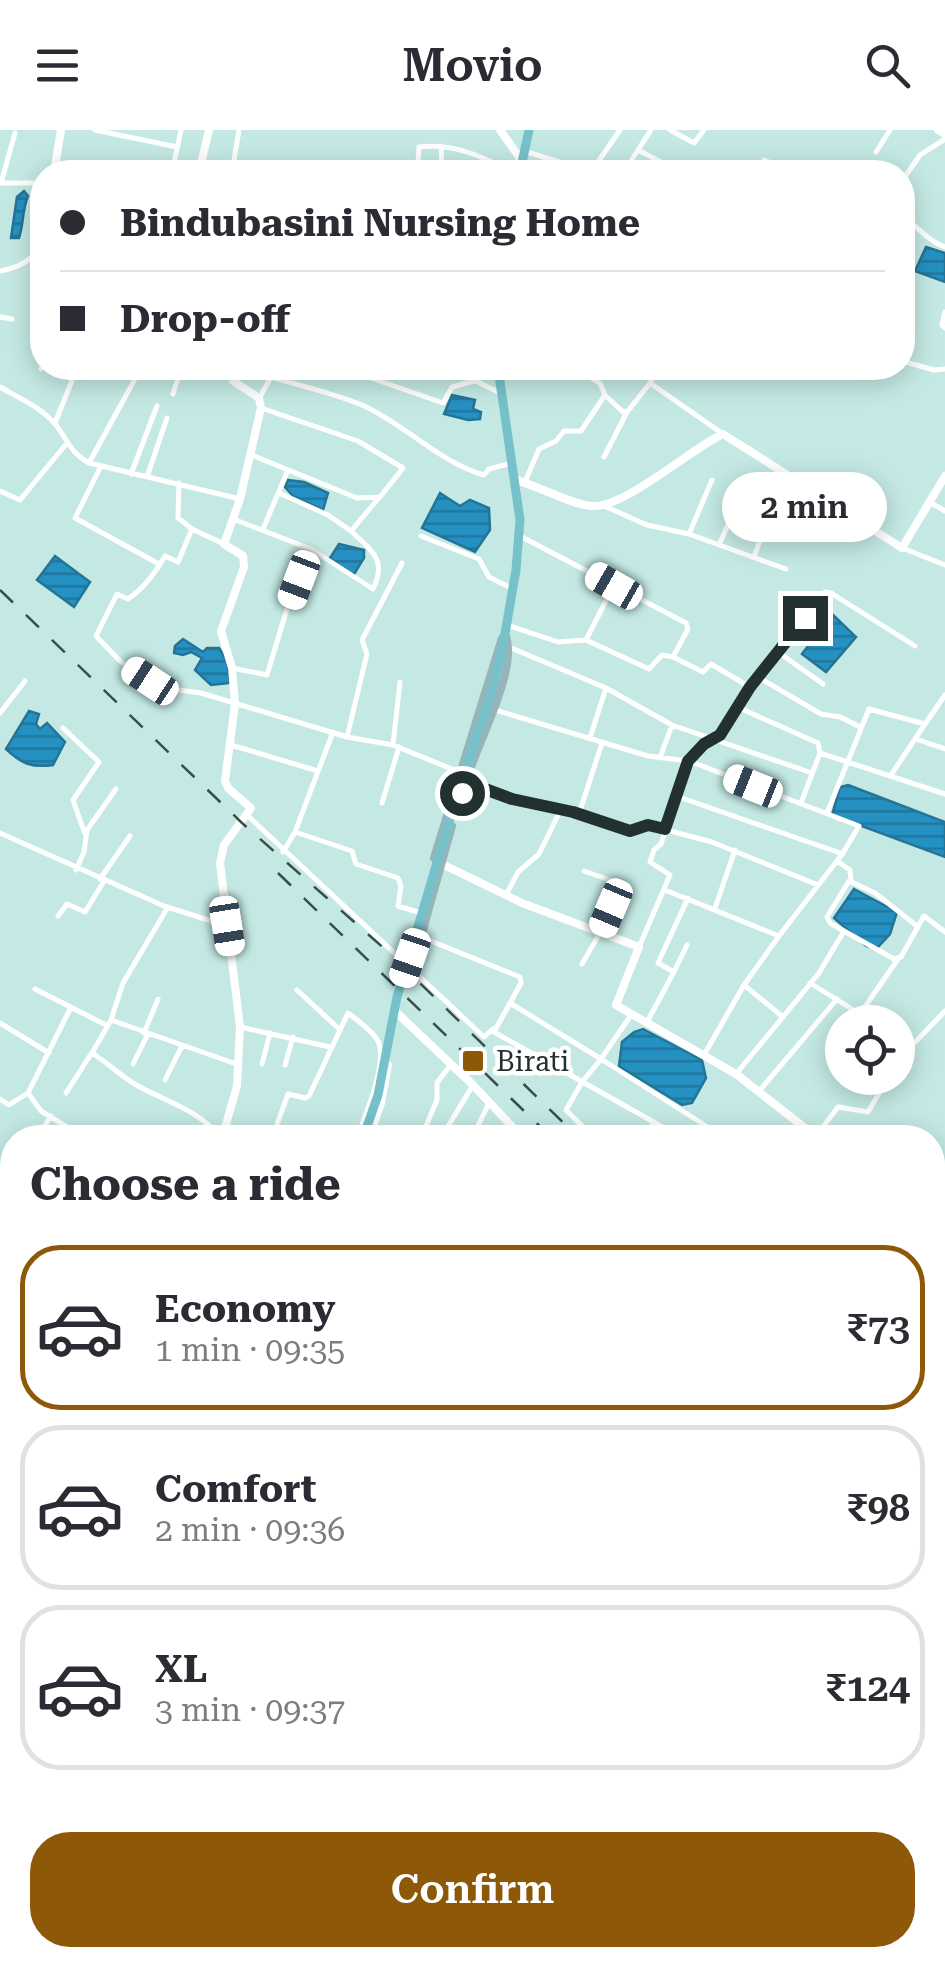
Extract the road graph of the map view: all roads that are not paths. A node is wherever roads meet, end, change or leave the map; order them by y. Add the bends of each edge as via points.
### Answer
1 (61, 130) edge
2 (95, 130) edge
3 (181, 130) edge
4 (209, 130) edge
5 (239, 130) edge
6 (500, 130) edge
7 (529, 130) edge
8 (620, 130) edge
9 (651, 130) edge
10 (670, 130) edge
11 (704, 130) edge
12 (890, 130) edge
13 (938, 130) edge
14 (15, 133) dead end
15 (945, 136) edge
16 (441, 146) junction
17 (177, 147) junction
18 (638, 150) junction
19 (876, 152) dead end
20 (523, 156) junction
21 (56, 160) edge
22 (174, 160) edge
23 (202, 160) edge
24 (234, 160) edge
25 (418, 160) edge
26 (442, 160) edge
27 (492, 160) edge
28 (522, 160) edge
29 (540, 160) edge
30 (599, 160) edge
31 (632, 160) edge
32 (657, 160) edge
33 (915, 162) edge
34 (30, 183) edge
35 (0, 184) edge
36 (915, 224) edge
37 (945, 246) edge
38 (30, 257) edge
39 (0, 271) edge
40 (945, 312) edge
41 (0, 316) edge
42 (12, 320) dead end
43 (945, 328) edge
44 (915, 365) edge
45 (945, 369) edge
46 (73, 380) edge
47 (134, 380) edge
48 (178, 380) edge
49 (233, 380) edge
50 (269, 380) edge
51 (281, 380) edge
52 (377, 380) edge
53 (500, 380) edge
54 (594, 380) edge
55 (652, 380) edge
56 (474, 382) joint
57 (650, 383) junction
58 (0, 387) edge
59 (174, 394) dead end
60 (502, 394) junction
61 (605, 396) junction
62 (259, 398) junction
63 (157, 406) dead end
64 (261, 408) junction
65 (628, 411) junction
66 (167, 418) dead end
67 (54, 423) junction
68 (723, 434) junction
69 (66, 443) junction
70 (249, 454) junction
71 (604, 457) dead end
72 (512, 462) junction
73 (89, 463) junction
74 (100, 468) junction
75 (288, 470) junction
76 (131, 474) junction
77 (945, 476) edge
78 (147, 477) junction
79 (712, 480) dead end
80 (520, 482) junction
81 (179, 483) junction
82 (0, 491) edge
83 (279, 493) junction
84 (380, 496) junction
85 (240, 499) junction
86 (739, 500) dead end
87 (931, 503) junction
88 (602, 505) junction
89 (945, 511) edge
90 (769, 516) dead end
91 (233, 519) junction
92 (192, 529) junction
93 (263, 529) junction
94 (352, 531) junction
95 (689, 534) junction
96 (421, 536) dead end
97 (520, 536) junction
98 (224, 544) junction
99 (718, 545) junction
100 (902, 548) junction
101 (311, 549) junction
102 (754, 557) junction
103 (402, 563) dead end
104 (160, 564) junction
105 (945, 565) edge
106 (786, 569) dead end
107 (614, 586) junction
108 (373, 589) junction
109 (513, 589) junction
110 (384, 596) junction
111 (506, 638) junction
112 (586, 640) junction
113 (915, 646) dead end
114 (778, 652) junction
115 (673, 657) junction
116 (232, 668) junction
117 (758, 677) junction
118 (26, 680) dead end
119 (400, 682) dead end
120 (824, 684) dead end
121 (750, 687) junction
122 (606, 688) junction
123 (945, 695) edge
124 (234, 704) junction
125 (737, 706) junction
126 (492, 708) junction
127 (0, 713) edge
128 (925, 724) junction
129 (672, 725) junction
130 (860, 727) junction
131 (64, 728) dead end
132 (333, 732) junction
133 (347, 736) junction
134 (589, 739) junction
135 (916, 739) junction
136 (714, 740) junction
137 (602, 743) junction
138 (231, 745) junction
139 (396, 746) junction
140 (945, 749) edge
141 (820, 753) junction
142 (660, 758) junction
143 (688, 761) junction
144 (846, 764) junction
145 (318, 771) junction
146 (812, 773) junction
147 (891, 775) junction
148 (465, 776) junction
149 (116, 789) dead end
150 (945, 794) edge
151 (676, 796) junction
152 (382, 803) dead end
153 (801, 803) junction
154 (560, 810) junction
155 (827, 813) junction
156 (579, 814) junction
157 (247, 815) junction
158 (665, 829) junction
159 (295, 832) junction
160 (0, 834) edge
161 (85, 834) junction
162 (130, 836) dead end
163 (735, 850) junction
164 (283, 852) junction
165 (843, 854) junction
166 (837, 862) junction
167 (442, 864) junction
168 (76, 870) junction
169 (584, 871) dead end
170 (102, 880) junction
171 (851, 880) junction
172 (818, 885) junction
173 (665, 890) junction
174 (506, 895) junction
175 (688, 898) junction
176 (168, 907) junction
177 (715, 908) junction
178 (58, 916) dead end
179 (417, 917) junction
180 (227, 926) junction
181 (917, 926) junction
182 (601, 931) junction
183 (844, 931) junction
184 (945, 932) edge
185 (779, 936) junction
186 (421, 937) junction
187 (687, 944) dead end
188 (639, 947) junction
189 (898, 959) junction
190 (582, 964) dead end
191 (410, 968) junction
192 (674, 972) junction
193 (810, 983) junction
194 (744, 985) junction
195 (34, 989) dead end
196 (297, 990) dead end
197 (158, 999) dead end
198 (838, 999) junction
199 (510, 1004) junction
200 (70, 1009) junction
201 (945, 1011) edge
202 (397, 1012) junction
203 (631, 1014) junction
204 (782, 1017) junction
205 (647, 1022) junction
206 (0, 1023) edge
207 (110, 1023) junction
208 (240, 1026) junction
209 (338, 1028) junction
210 (493, 1030) junction
211 (270, 1032) junction
212 (146, 1034) junction
213 (293, 1037) junction
214 (915, 1042) edge
215 (182, 1046) junction
216 (330, 1047) junction
217 (50, 1053) junction
218 (92, 1053) junction
219 (704, 1054) junction
220 (600, 1059) junction
221 (452, 1063) junction
222 (133, 1064) dead end
223 (262, 1064) dead end
224 (285, 1064) dead end
225 (239, 1065) junction
226 (736, 1074) junction
227 (165, 1080) dead end
228 (582, 1082) junction
229 (474, 1085) junction
230 (760, 1090) junction
231 (28, 1093) junction
232 (66, 1093) dead end
233 (878, 1095) edge
234 (0, 1099) edge
235 (490, 1103) junction
236 (8, 1105) junction
237 (0, 1114) edge
238 (51, 1116) junction
239 (654, 1122) junction
240 (45, 1125) edge
241 (65, 1125) edge
242 (210, 1125) edge
243 (225, 1125) edge
244 (277, 1125) edge
245 (366, 1125) edge
246 (368, 1125) edge
247 (369, 1125) edge
248 (426, 1125) edge
249 (449, 1125) edge
250 (479, 1125) edge
251 (509, 1125) edge
252 (580, 1125) edge
253 (652, 1125) edge
254 (659, 1125) edge
255 (704, 1125) edge
256 (802, 1125) edge
257 (825, 1125) edge

1 - 21 street
2 - 17 street
3 - 17 street
4 - 23 street
5 - 24 street
6 - 20 street
7 - 20 main road
8 - 30 street
9 - 18 street
10 - 11 street via 693,142
12 - 19 street
13 - 15 street
14 - 35 street
15 - 33 street
16 - 25 street via 418,148
16 - 26 street
16 - 27 street
17 - 22 street
18 - 31 street
18 - 32 street
20 - 28 main road
20 - 29 street
34 - 35 street
36 - 37 street
38 - 39 street
40 - 43 street
41 - 42 street
44 - 45 street
46 - 67 street
47 - 73 street
48 - 59 street
49 - 62 street
50 - 62 street
51 - 72 street via 361,405 463,470 484,475
52 - 56 street via 443,403 452,387
53 - 60 main road
54 - 61 street
55 - 57 street
56 - 60 street
57 - 65 street
57 - 68 street
58 - 67 street
60 - 72 main road
61 - 65 street
61 - 80 street via 581,430 564,431 538,449
62 - 64 street
63 - 76 street
64 - 70 street
64 - 84 street via 358,441 403,468
65 - 71 street
66 - 78 street
67 - 69 street
68 - 88 street
68 - 100 street
69 - 73 street
69 - 82 street via 20,500
70 - 75 street
70 - 85 street
72 - 80 main road
73 - 74 street
74 - 76 street
74 - 104 street via 76,518
75 - 83 street
75 - 84 street via 357,498
76 - 78 street
77 - 87 street
78 - 81 street
79 - 95 street
80 - 88 street
80 - 97 main road
81 - 85 street
81 - 92 street via 178,518
83 - 93 street
83 - 94 street
84 - 94 street
85 - 91 street
86 - 99 street
87 - 89 street
87 - 100 street
88 - 95 street via 647,526
90 - 102 street
91 - 93 street
91 - 98 street
92 - 98 street
92 - 104 street via 178,562 165,556
93 - 101 street
94 - 108 street via 380,562
95 - 99 street
96 - 109 street via 479,559 489,576
97 - 107 street
97 - 109 main road
98 - 116 street via 243,556 244,567 221,631
99 - 102 street
100 - 105 street
101 - 108 street
101 - 116 street via 267,676
102 - 106 street
103 - 110 street
104 - 124 street via 137,593 128,599 118,594 96,636 120,662 162,688
107 - 112 street
107 - 115 street via 688,625
108 - 110 street
109 - 111 main road
110 - 133 street via 362,640 367,654
111 - 112 street
111 - 122 street
111 - 126 main road via 505,671
111 - 148 main road
111 - 246 main road via 397,997
112 - 115 street via 649,668 662,654
113 - 114 street via 826,592
114 - 117 street
114 - 120 street
115 - 121 street via 702,672 711,664
116 - 124 street
117 - 121 street
117 - 130 street via 821,714
118 - 127 street
119 - 139 street
121 - 125 street
122 - 129 street
122 - 134 street
123 - 128 street
124 - 132 street
124 - 138 street
125 - 136 street
125 - 141 street via 818,743
126 - 134 street
126 - 148 main road
128 - 130 street via 869,709
128 - 135 street
129 - 136 street
129 - 142 street
130 - 144 street
131 - 161 street via 99,762 72,800
132 - 133 street
132 - 145 street
133 - 139 street
134 - 137 street
135 - 140 street
135 - 147 street
136 - 143 street
136 - 146 street
137 - 142 street
137 - 156 street
138 - 145 street
138 - 157 street via 225,780 251,808
139 - 148 street
139 - 152 street
141 - 144 street
141 - 146 street
142 - 143 street
143 - 151 street
143 - 153 street
144 - 147 street
144 - 155 street
145 - 159 street
146 - 153 street
147 - 150 street
148 - 154 street via 512,799
148 - 167 main road
148 - 179 main road
149 - 161 street
151 - 158 street
151 - 165 street
153 - 155 street
154 - 156 street
154 - 174 street via 539,854 518,872
155 - 165 street via 859,826
156 - 158 street via 630,831
157 - 164 street
157 - 180 street via 220,863
158 - 163 street
158 - 173 street via 650,864 670,873
159 - 164 street
159 - 179 street via 352,851 356,864 398,878 398,906
160 - 168 street
161 - 168 street
162 - 170 street
163 - 172 street
163 - 177 street
164 - 191 street
165 - 166 street
166 - 171 street via 850,870
166 - 172 street
167 - 174 street
167 - 186 main road
168 - 170 street
169 - 182 street via 621,884
170 - 176 street
170 - 178 street via 85,912 66,904
171 - 181 street
171 - 183 street via 827,918
172 - 185 street
173 - 175 street
173 - 188 street
174 - 182 street
175 - 177 street
175 - 192 street via 659,960
176 - 180 street
176 - 207 street via 123,983
177 - 185 street
179 - 186 main road via 414,932
180 - 208 street
181 - 184 street via 924,916
181 - 189 street
182 - 188 street
182 - 190 street
183 - 189 street
183 - 193 street
185 - 194 street
186 - 191 street
186 - 199 street via 520,977
187 - 192 street
188 - 203 street via 615,1002
189 - 198 street via 860,1014
191 - 202 street
191 - 210 street via 484,1037
192 - 205 street
193 - 198 street
193 - 204 street
194 - 204 street
194 - 219 street
195 - 200 street
196 - 209 street
197 - 212 street
198 - 230 street
199 - 210 street
199 - 220 street
200 - 207 street
200 - 217 street
201 - 214 street
202 - 221 street
202 - 247 street via 384,1092
203 - 205 street
203 - 220 street
204 - 226 street
205 - 219 street
206 - 217 street
207 - 212 street
207 - 218 street
208 - 211 street
208 - 225 street
209 - 216 street
209 - 245 street via 348,1013 380,1049
210 - 228 street
211 - 213 street
211 - 223 street
212 - 215 street
212 - 222 street
213 - 216 street
213 - 224 street
215 - 225 street
215 - 227 street
216 - 244 street via 308,1097 287,1095
217 - 231 street
218 - 232 street
218 - 242 street
219 - 226 street
220 - 228 street
220 - 255 street
221 - 229 street
221 - 248 street via 437,1083
225 - 243 street
226 - 230 street
228 - 239 street
228 - 252 street via 566,1112
229 - 235 street
229 - 249 street
230 - 256 street
231 - 236 street
231 - 238 street
233 - 257 street via 868,1112 838,1107
234 - 236 street
235 - 250 street
235 - 251 street
236 - 237 street
238 - 240 street
238 - 241 street
239 - 253 street
239 - 254 street

